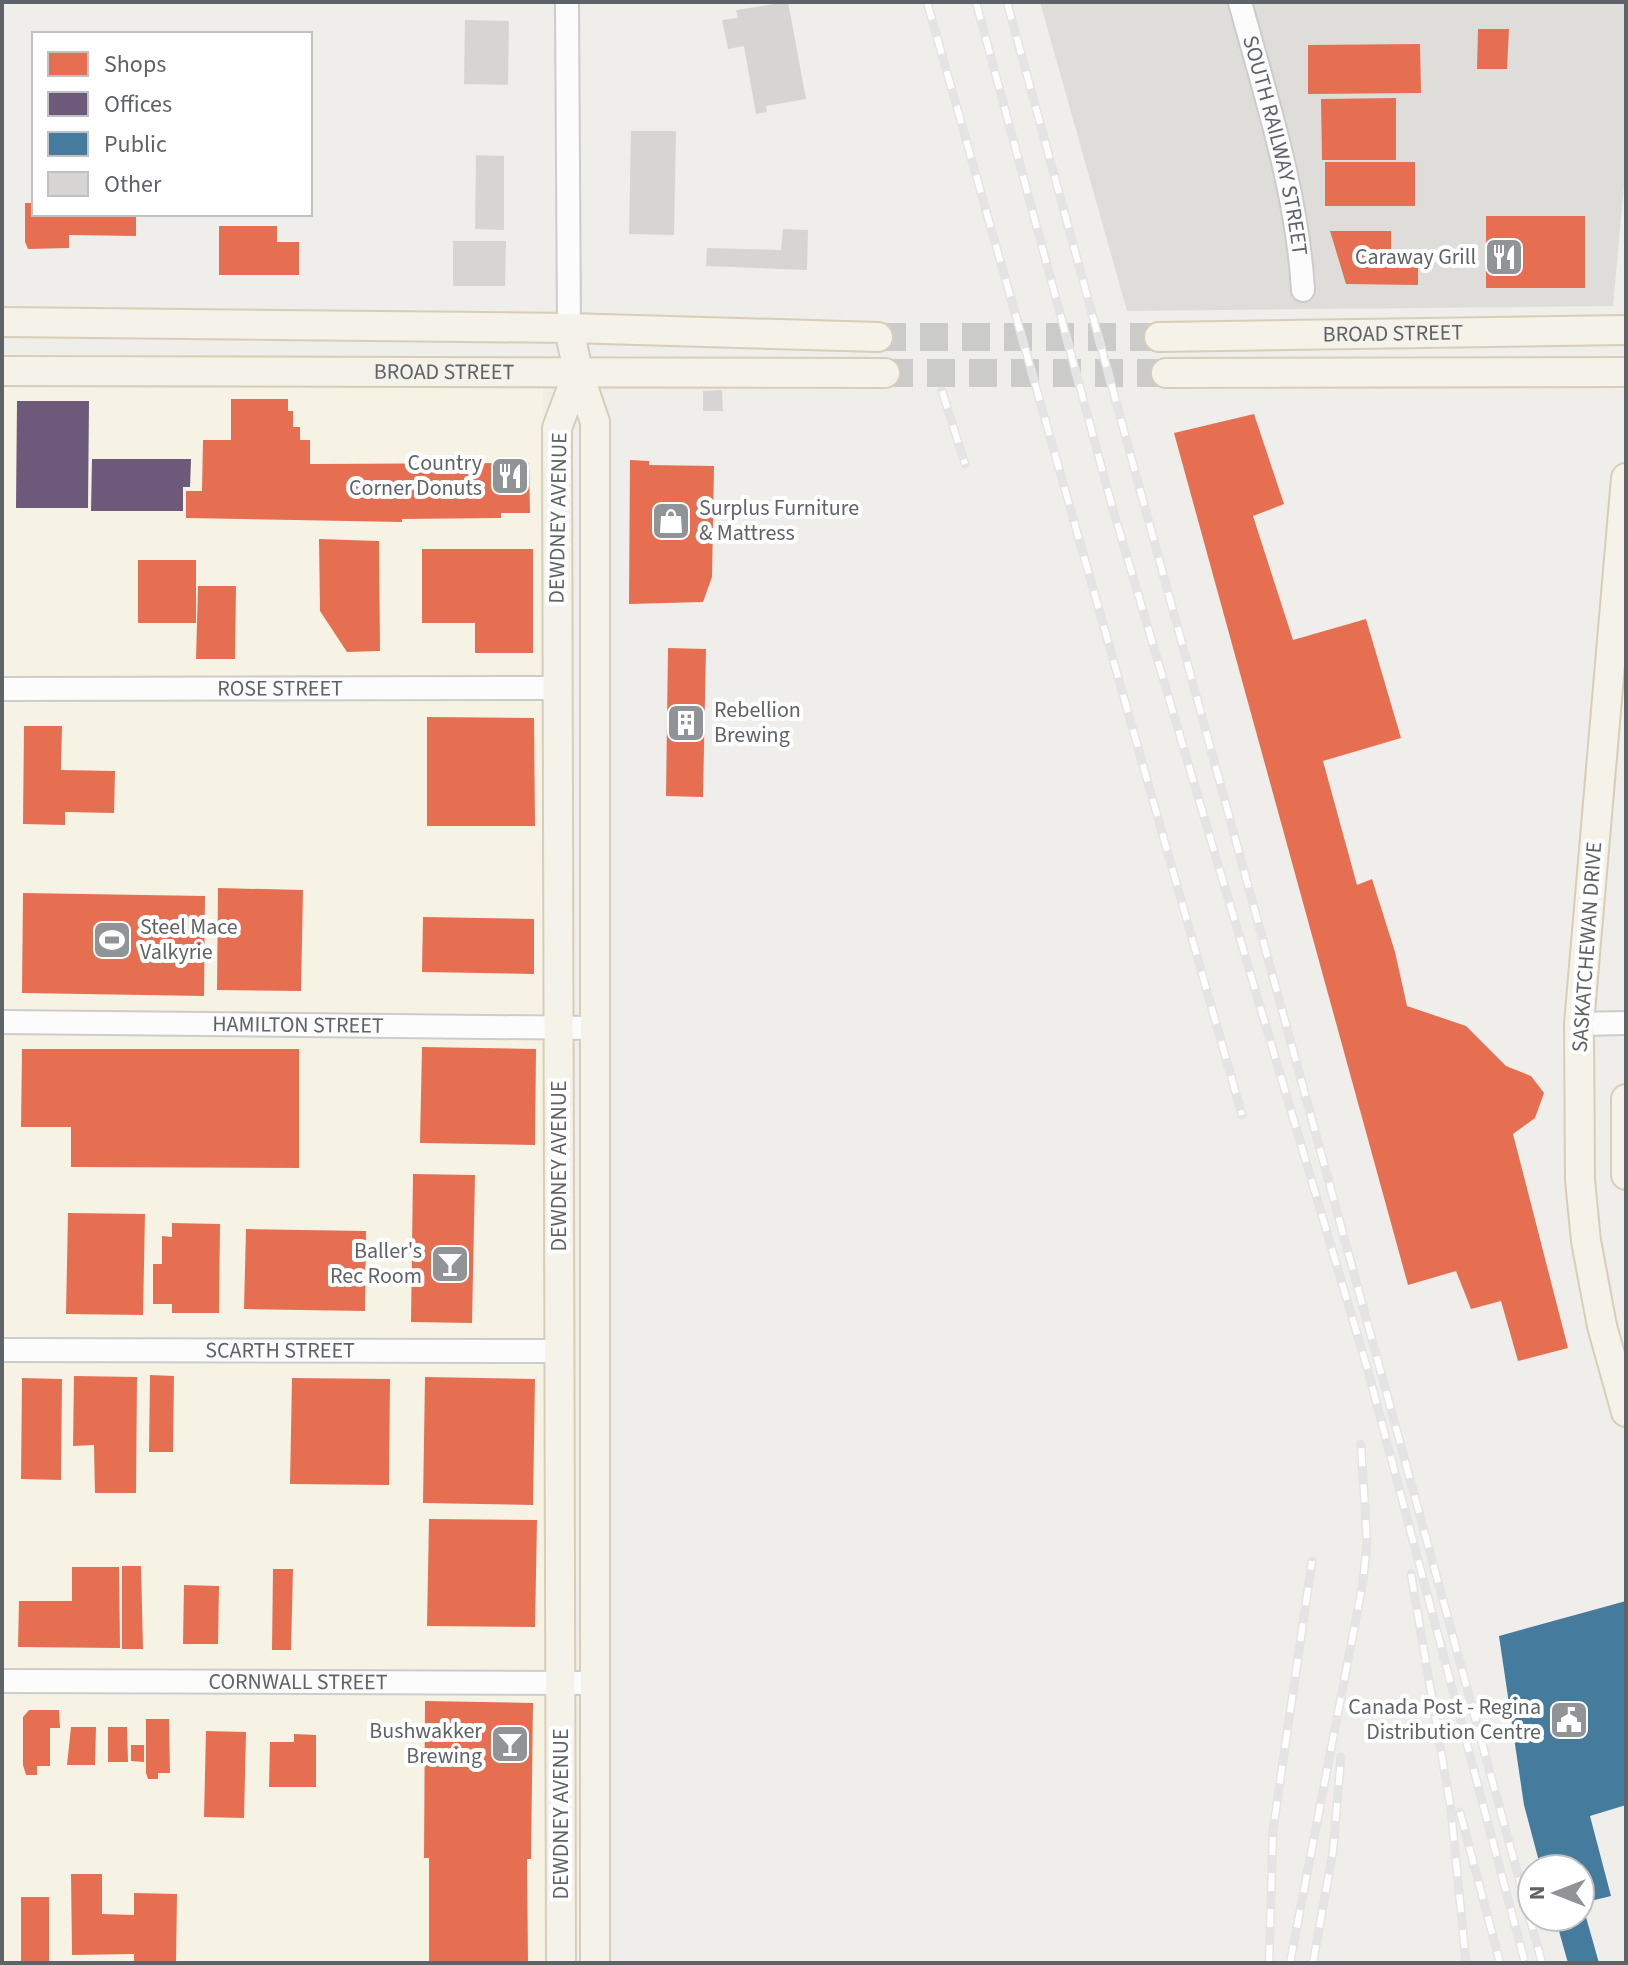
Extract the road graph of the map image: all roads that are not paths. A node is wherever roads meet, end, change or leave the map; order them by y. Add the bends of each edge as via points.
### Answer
1 (567, 2) edge
2 (1240, 2) edge
3 (1303, 290) dead end
4 (2, 322) edge
5 (569, 328) junction
6 (1626, 330) edge
7 (878, 337) tunnel mouth
8 (1159, 337) tunnel mouth
9 (2, 371) edge
10 (578, 372) junction
11 (1626, 372) edge
12 (885, 373) tunnel mouth
13 (1166, 373) tunnel mouth
14 (1626, 478) edge
15 (1617, 685) edge
16 (557, 688) junction
17 (2, 689) edge
18 (2, 1022) edge
19 (1626, 1023) edge
20 (1579, 1024) junction
21 (558, 1028) junction
22 (595, 1028) junction
23 (1626, 1099) edge
24 (1626, 1175) edge
25 (2, 1350) edge
26 (560, 1351) junction
27 (1626, 1412) edge
28 (2, 1681) edge
29 (560, 1683) junction
30 (595, 1683) junction
31 (561, 1963) edge
32 (595, 1963) edge

1 - 5 street, DEWDNEY AVENUE
2 - 3 street, SOUTH RAILWAY STREET via 1286,168
4 - 5 main road, BROAD STREET
5 - 7 main road, BROAD STREET
5 - 10 main road, DEWDNEY AVENUE
6 - 8 main road, BROAD STREET
9 - 10 main road, BROAD STREET
10 - 12 main road, BROAD STREET
10 - 16 main road, DEWDNEY AVENUE via 557,428
10 - 22 main road, DEWDNEY AVENUE via 595,422
11 - 13 main road, BROAD STREET
14 - 15 main road, SASKATCHEWAN DRIVE
15 - 20 main road, SASKATCHEWAN DRIVE
16 - 17 street, ROSE STREET
16 - 21 main road, DEWDNEY AVENUE
18 - 21 street, HAMILTON STREET
19 - 20 street
20 - 27 main road, SASKATCHEWAN DRIVE via 1580,1180 1586,1241
21 - 22 street, HAMILTON STREET
21 - 26 main road, DEWDNEY AVENUE
22 - 30 main road, DEWDNEY AVENUE
23 - 24 main road
25 - 26 street, SCARTH STREET
26 - 29 main road, DEWDNEY AVENUE
28 - 29 street, CORNWALL STREET
29 - 30 street, CORNWALL STREET
29 - 31 main road, DEWDNEY AVENUE
30 - 32 main road, DEWDNEY AVENUE

